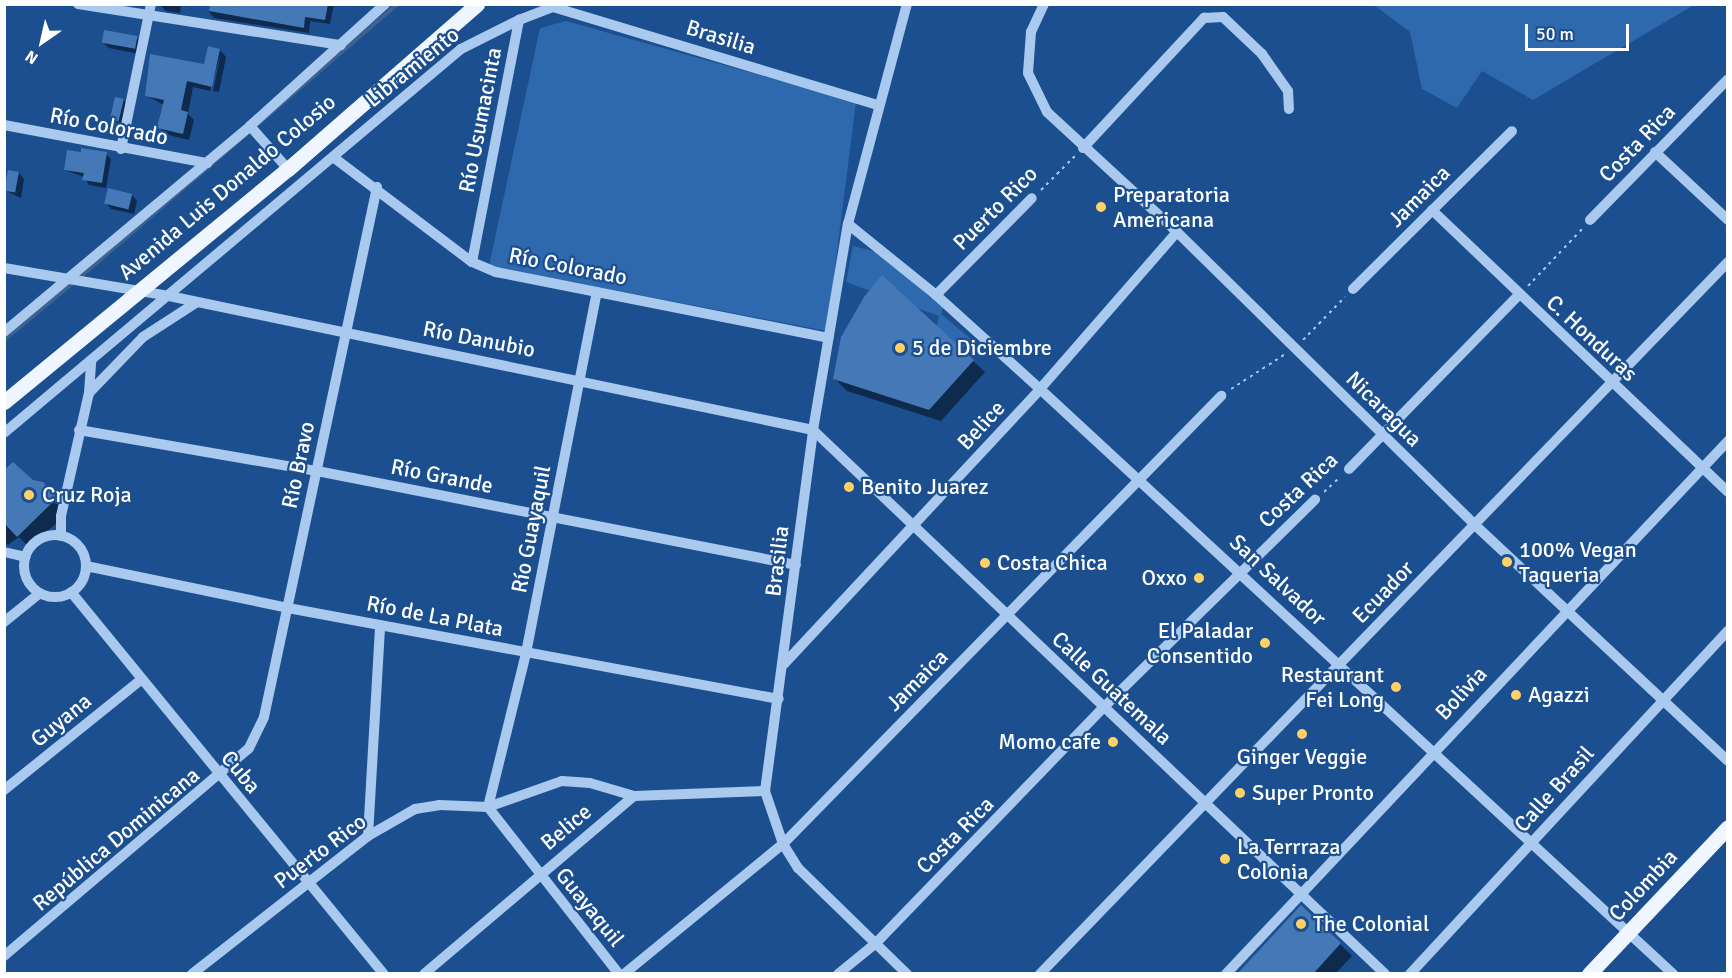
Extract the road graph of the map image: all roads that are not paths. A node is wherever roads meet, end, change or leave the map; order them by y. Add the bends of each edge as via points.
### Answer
1 (78, 4) edge
2 (151, 4) edge
3 (385, 4) edge
4 (477, 4) edge
5 (908, 4) edge
6 (1044, 4) edge
7 (557, 6) edge
8 (149, 17) junction
9 (519, 20) junction
10 (341, 45) junction
11 (1728, 79) edge
12 (878, 105) junction
13 (1289, 109) dead end
14 (4, 125) edge
15 (251, 128) junction
16 (1512, 131) dead end
17 (1083, 148) junction
18 (121, 149) junction
19 (1655, 152) junction
20 (333, 157) junction
21 (207, 163) junction
22 (288, 169) junction
23 (377, 188) junction
24 (1032, 198) road end
25 (1432, 210) junction
26 (1590, 220) road end
27 (1728, 220) edge
28 (848, 224) junction
29 (1177, 232) junction
30 (472, 262) junction
31 (1728, 262) edge
32 (4, 268) edge
33 (66, 280) junction
34 (1353, 289) dead end
35 (137, 290) junction
36 (597, 292) junction
37 (936, 295) junction
38 (169, 296) junction
39 (1518, 296) junction
40 (197, 302) junction
41 (4, 332) edge
42 (346, 333) junction
43 (829, 338) junction
44 (91, 361) junction
45 (581, 379) junction
46 (1610, 382) junction
47 (21, 388) junction
48 (1041, 389) junction
49 (89, 393) junction
50 (1221, 396) dead end
51 (4, 402) edge
52 (36, 404) junction
53 (79, 430) junction
54 (813, 430) junction
55 (4, 433) edge
56 (1383, 437) junction
57 (1728, 441) edge
58 (1701, 468) junction
59 (1349, 469) road end
60 (317, 471) junction
61 (1138, 480) junction
62 (1728, 492) edge
63 (1315, 500) road end
64 (553, 518) junction
65 (1475, 525) junction
66 (913, 527) junction
67 (61, 536) junction
68 (4, 552) edge
69 (25, 557) junction
70 (796, 565) junction
71 (86, 566) junction
72 (1241, 572) junction
73 (71, 592) junction
74 (40, 593) junction
75 (288, 608) junction
76 (1565, 610) junction
77 (1007, 616) junction
78 (4, 622) edge
79 (380, 625) junction
80 (1728, 631) edge
81 (526, 654) junction
82 (784, 664) junction
83 (1340, 664) junction
84 (141, 680) junction
85 (779, 699) junction
86 (1663, 699) junction
87 (1104, 707) junction
88 (249, 748) joint
89 (1435, 750) junction
90 (1728, 761) edge
91 (220, 778) junction
92 (4, 790) edge
93 (765, 791) junction
94 (634, 796) junction
95 (1207, 802) junction
96 (488, 807) junction
97 (1728, 827) edge
98 (368, 836) junction
99 (1533, 842) junction
100 (783, 844) junction
101 (539, 876) junction
102 (310, 883) junction
103 (1300, 893) junction
104 (1629, 932) junction
105 (876, 943) junction
106 (4, 956) edge
107 (192, 974) edge
108 (384, 974) edge
109 (424, 974) edge
110 (619, 974) edge
111 (624, 974) edge
112 (838, 974) edge
113 (907, 974) edge
114 (1040, 974) edge
115 (1226, 974) edge
116 (1385, 974) edge
117 (1410, 974) edge
118 (1589, 974) edge
119 (1673, 974) edge

1 - 8 street
2 - 8 street
3 - 10 street
4 - 22 main road, Avenida Luis Donaldo Colosio
5 - 12 street, Brasilia
6 - 17 street, Nicaragua via 1031,32 1028,73 1047,112
7 - 9 street, Río Usumacinta
7 - 12 street, Brasilia
8 - 10 street
8 - 18 street
9 - 20 street, Libramiento via 461,49
9 - 30 street, Río Usumacinta
10 - 15 street
11 - 19 street, Costa Rica
12 - 28 street, Brasilia
13 - 17 street via 1288,91 1262,54 1223,16 1204,18
14 - 18 street, Río Colorado
15 - 21 street
15 - 22 street
16 - 25 street, Jamaica
17 - 29 street, Nicaragua
18 - 21 street, Río Colorado
19 - 26 street, Costa Rica
19 - 27 street
20 - 23 street, Río Colorado
20 - 38 street, Libramiento
21 - 33 street
22 - 35 main road, Avenida Luis Donaldo Colosio
23 - 30 street, Río Colorado
23 - 42 street, Río Bravo
24 - 37 street, Puerto Rico
25 - 34 street, Jamaica
25 - 39 street, C. Honduras
28 - 37 street, San Salvador
28 - 43 street, Brasilia
29 - 48 street, Belice
29 - 56 street, Nicaragua
30 - 36 street, Río Colorado via 496,272
31 - 46 street, Ecuador
32 - 33 street
33 - 35 street, Río Danubio
33 - 41 street
35 - 38 street, Río Danubio
35 - 47 main road, Avenida Luis Donaldo Colosio
36 - 43 street, Río Colorado
36 - 45 street, Río Guayaquil
37 - 48 street, San Salvador
38 - 40 street, Río Danubio
38 - 44 street, Libramiento
39 - 46 street, C. Honduras
39 - 56 street, Costa Rica
40 - 42 street, Río Danubio
40 - 49 street via 143,337
42 - 45 street, Río Danubio
42 - 60 street, Río Bravo
43 - 54 street, Brasilia
44 - 49 street
44 - 52 street, Libramiento
45 - 54 street, Río Danubio
45 - 64 street, Río Guayaquil
46 - 58 street, C. Honduras
46 - 65 street, Ecuador
47 - 51 main road, Avenida Luis Donaldo Colosio
47 - 52 street
48 - 61 street, San Salvador
48 - 66 street, Belice
49 - 53 street
50 - 61 street, Jamaica
52 - 55 street, Libramiento
53 - 60 street, Río Grande
53 - 67 street
54 - 66 street, Calle Guatemala
54 - 70 street, Brasilia
56 - 59 street, Costa Rica
56 - 65 street, Nicaragua
57 - 58 street, Bolivia
58 - 62 street, C. Honduras
58 - 76 street, Bolivia
60 - 64 street, Río Grande
60 - 75 street, Río Bravo
61 - 72 street, San Salvador
61 - 77 street, Jamaica
63 - 72 street, Costa Rica
64 - 70 street, Río Grande
64 - 81 street, Río Guayaquil
65 - 76 street, Nicaragua
65 - 83 street, Ecuador
66 - 77 street, Calle Guatemala
66 - 82 street, Belice
67 - 69 street via 35,542
67 - 71 street via 79,546
68 - 69 street
69 - 74 street via 24,571
70 - 82 street, Brasilia
71 - 73 street via 79,585
71 - 75 street, Río de La Plata
72 - 83 street, San Salvador
72 - 87 street, Costa Rica
73 - 74 street via 50,597
73 - 84 street, Cuba
74 - 78 street
75 - 79 street, Río de La Plata
75 - 88 street, Río Bravo via 264,717
76 - 86 street, Nicaragua
76 - 89 street, Bolivia
77 - 87 street, Calle Guatemala
77 - 100 street, Jamaica
79 - 81 street, Río de La Plata
79 - 98 street
80 - 86 street, Calle Brasil
81 - 85 street, Río de La Plata
81 - 96 street, Río Guayaquil
82 - 85 street, Brasilia
83 - 89 street, San Salvador
83 - 95 street, Ecuador
84 - 91 street, Cuba
84 - 92 street, Guyana
85 - 93 street, Brasilia
86 - 90 street, Nicaragua
86 - 99 street, Calle Brasil
87 - 95 street, Calle Guatemala
87 - 105 street, Costa Rica
88 - 91 street, República Dominicana
89 - 99 street, San Salvador
89 - 103 street, Bolivia
91 - 102 street, Cuba
91 - 106 street, República Dominicana
93 - 94 street
93 - 100 street, Brasilia
94 - 96 street via 590,783 562,781
94 - 101 street, Belice
95 - 103 street, Calle Guatemala
95 - 114 street, Ecuador
96 - 98 street, Puerto Rico via 439,805 415,809
96 - 101 street, Guayaquil
97 - 104 main road, Colombia
98 - 102 street, Puerto Rico
99 - 104 street, San Salvador
99 - 117 street, Calle Brasil
100 - 105 street, Brasilia via 821,893
100 - 111 street, Jamaica
101 - 109 street, Belice
101 - 110 street, Guayaquil
102 - 107 street, Puerto Rico
102 - 108 street, Cuba
103 - 115 street, Bolivia
103 - 116 street, Calle Guatemala
104 - 118 main road, Colombia
104 - 119 street, San Salvador
105 - 112 street, Costa Rica
105 - 113 street, Brasilia

